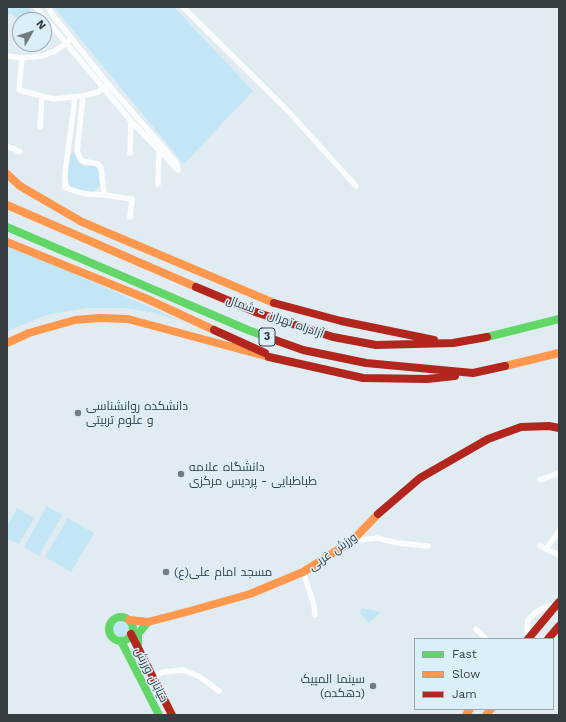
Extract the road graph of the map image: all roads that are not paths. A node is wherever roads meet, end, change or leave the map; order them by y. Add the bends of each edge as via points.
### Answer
1 (36, 7) edge
2 (48, 7) edge
3 (183, 7) edge
4 (71, 38) junction
5 (67, 44) junction
6 (7, 56) edge
7 (22, 58) junction
8 (108, 84) junction
9 (103, 88) junction
10 (42, 96) junction
11 (83, 96) junction
12 (75, 97) junction
13 (131, 121) junction
14 (40, 127) dead end
15 (7, 146) edge
16 (20, 152) dead end
17 (159, 152) junction
18 (130, 153) dead end
19 (7, 174) edge
20 (158, 184) dead end
21 (356, 186) dead end
22 (104, 195) junction
23 (7, 204) edge
24 (130, 217) dead end
25 (7, 227) edge
26 (7, 242) edge
27 (559, 319) edge
28 (7, 343) edge
29 (453, 343) junction
30 (559, 353) edge
31 (283, 361) junction
32 (473, 373) junction
33 (559, 428) edge
34 (559, 473) edge
35 (540, 480) dead end
36 (559, 531) edge
37 (352, 541) junction
38 (428, 546) dead end
39 (540, 546) dead end
40 (546, 549) junction
41 (559, 555) edge
42 (303, 572) junction
43 (557, 604) edge
44 (315, 616) dead end
45 (129, 620) junction
46 (148, 622) junction
47 (559, 626) edge
48 (476, 629) dead end
49 (131, 634) junction
50 (485, 638) edge
51 (529, 638) edge
52 (549, 638) edge
53 (121, 641) junction
54 (138, 650) junction
55 (152, 678) junction
56 (219, 691) dead end
57 (159, 715) edge
58 (172, 715) edge

1 - 5 street
2 - 4 street
3 - 21 street via 288,111
4 - 5 street
4 - 8 street
5 - 7 street via 42,56
5 - 9 street
6 - 7 street
7 - 10 street via 19,90
8 - 9 street
8 - 17 street via 176,162 178,170
9 - 11 street
9 - 13 street
10 - 12 street via 54,99
10 - 14 street
11 - 12 street
11 - 22 street via 77,152 82,161 98,164 101,168
12 - 22 street via 65,186 86,194
13 - 17 street
13 - 18 street
15 - 16 street
17 - 20 street
19 - 29 main road via 20,186 82,222 280,306
22 - 24 street via 132,199
23 - 29 main road, آزادراه تهران - شمال / 3 via 251,310 333,337 376,345
25 - 32 main road, آزادراه تهران - شمال / 3 via 248,330 303,350 366,363
26 - 31 main road via 145,298
27 - 29 main road, آزادراه تهران - شمال / 3 via 493,336
28 - 31 main road via 29,333 75,320 128,319
30 - 32 main road, آزادراه تهران - شمال / 3
31 - 32 main road via 363,378 427,379
33 - 37 main road, ورزش غربی via 521,427 488,439 454,457 420,478 380,511
34 - 35 street
36 - 40 street
37 - 38 street via 377,538
37 - 42 main road, ورزش غربی
39 - 40 street
40 - 41 street
42 - 44 street
42 - 46 main road, ورزش غربی via 250,594
43 - 51 main road
43 - 51 street via 536,612 528,620
45 - 46 main road, ورزش غربی
45 - 49 main road
45 - 53 main road via 118,617 110,624 111,635
46 - 54 main road via 138,634
47 - 52 main road
48 - 50 street
49 - 53 main road
49 - 54 main road, خیابان ورزش
53 - 57 main road, خیابان ورزش
54 - 55 main road, خیابان ورزش
55 - 56 street via 163,672 183,670 200,677
55 - 58 main road, خیابان ورزش

